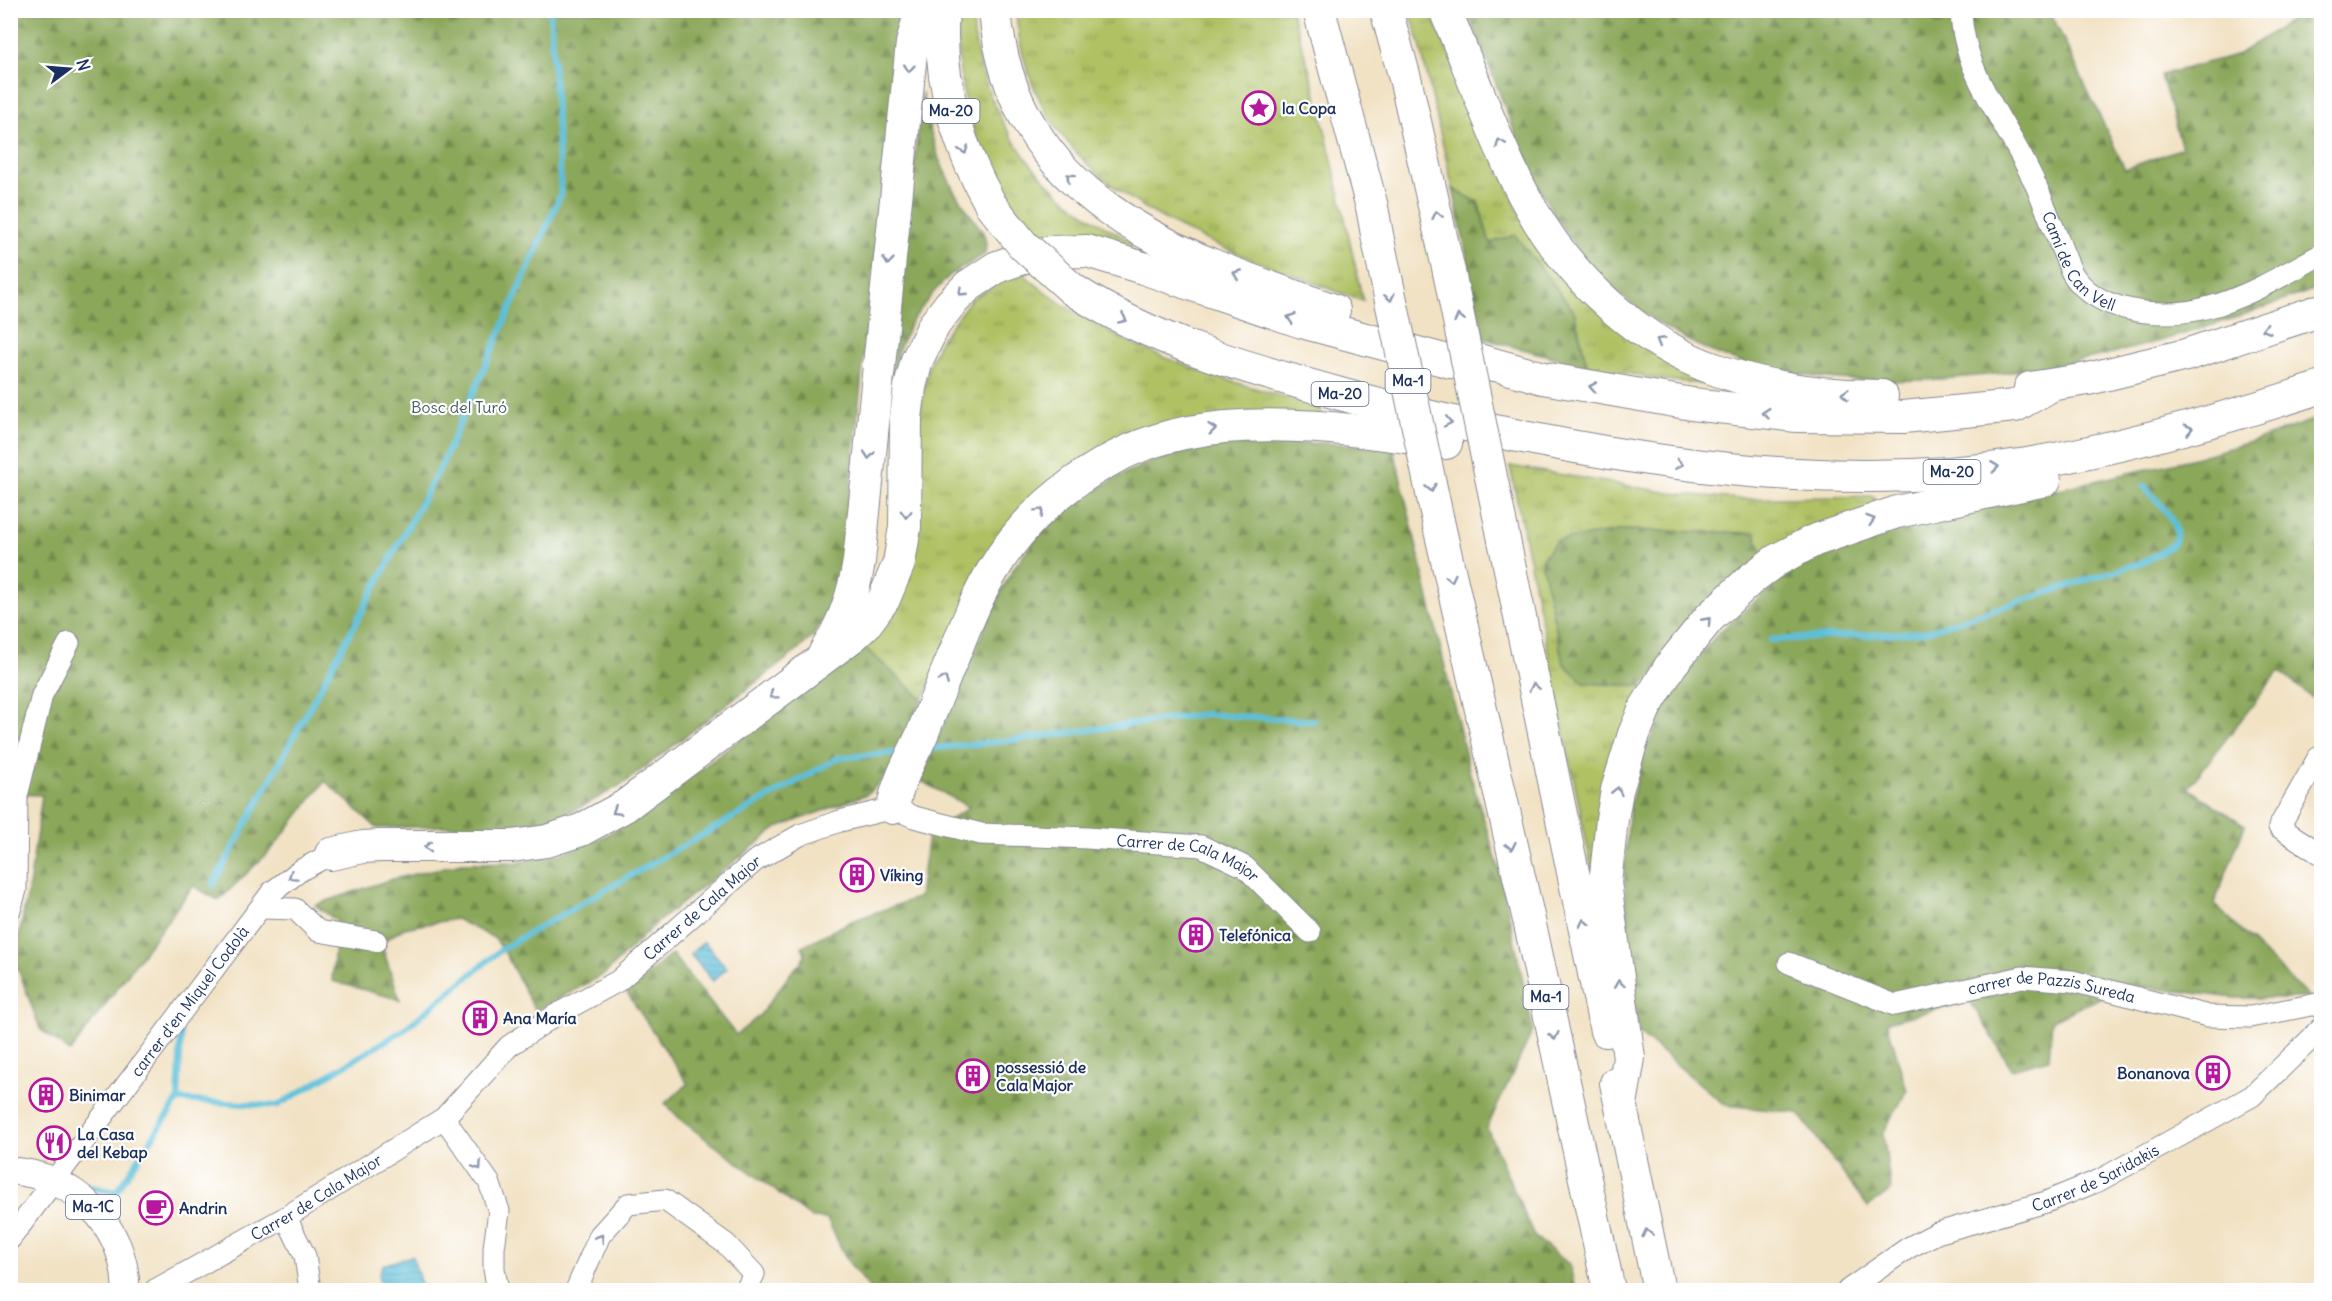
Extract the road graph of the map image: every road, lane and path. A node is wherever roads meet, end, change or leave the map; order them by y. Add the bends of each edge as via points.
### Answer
1 (921, 10) edge
2 (943, 10) edge
3 (995, 10) edge
4 (1304, 10) edge
5 (1318, 10) edge
6 (1386, 10) edge
7 (1445, 10) edge
8 (1961, 10) edge
9 (1372, 207) junction
10 (2322, 254) edge
11 (2322, 310) edge
12 (1490, 364) junction
13 (2050, 386) junction
14 (2322, 387) edge
15 (2132, 444) junction
16 (1621, 456) junction
17 (69, 643) dead end
18 (820, 660) junction
19 (2322, 756) edge
20 (893, 808) junction
21 (332, 854) joint
22 (2322, 855) edge
23 (262, 908) junction
24 (10, 910) edge
25 (1310, 932) dead end
26 (376, 941) dead end
27 (1789, 963) dead end
28 (2322, 1003) edge
29 (2322, 1028) edge
30 (1621, 1104) junction
31 (444, 1118) junction
32 (10, 1171) edge
33 (54, 1180) junction
34 (286, 1218) junction
35 (10, 1239) edge
36 (126, 1290) edge
37 (155, 1290) edge
38 (310, 1290) edge
39 (498, 1290) edge
40 (576, 1290) edge
41 (746, 1290) edge
42 (1609, 1290) edge
43 (1659, 1290) edge
44 (1848, 1290) edge

1 -> 18 highway via 910,55 859,561 845,614
2 -> 16 highway, Ma-20, bridge via 942,61 951,112 967,159 991,205 1023,245 1072,289 1157,334 1249,367 1443,421
12 -> 3 highway via 1218,267 1152,237 1111,212 1060,168 1030,127 1008,80
4 - 9 highway via 1349,178
5 - 9 highway, Ma-1
30 -> 6 highway, bridge via 1449,272
13 -> 7 highway via 1928,397 1824,392 1771,384 1715,369 1635,326 1595,292 1551,241 1532,211
8 - 10 street, Camí de Can Vell via 1969,54 1992,106 2029,171 2072,273 2091,295 2136,311 2183,313 2241,298
9 -> 42 highway, Ma-1, bridge
11 -> 13 highway via 2186,355
13 -> 12 highway via 2015,406 1903,417 1797,416 1692,404 1543,378
12 -> 18 highway via 1451,362 1302,322 1087,252 1050,252 997,267 955,298 923,345 908,403 905,527 895,576 884,600 865,625
15 -> 14 highway, Ma-20
16 -> 15 highway, Ma-20 via 1702,468 1885,476 2026,464
30 -> 15 highway via 1629,1058 1605,883 1612,819 1634,734 1658,687 1691,639 1751,579 1813,541 1897,512 2103,467
20 -> 16 highway via 896,790 974,605 993,570 1015,538 1048,504 1106,463 1183,433 1299,427 1365,430 1586,465
17 - 24 street via 42,695 17,796 16,890
18 -> 21 highway via 625,806 581,830 547,841 512,846 380,846
19 - 22 street via 2278,827
20 - 25 street, Carrer de Cala Major via 981,834 1201,846 1245,867
20 - 31 street, Carrer de Cala Major via 818,828 768,851 618,981 509,1046
21 -> 23 street, carrer d'en Miquel Codolà via 285,881
23 - 26 street via 295,909 318,931
23 - 33 street, carrer d'en Miquel Codolà
27 - 28 street, carrer de Pazzis Sureda via 1895,1005 2022,977 2072,981 2208,1016 2250,1017
29 - 44 street, Carrer de Saridakis via 2252,1096 2100,1180 2046,1202 1937,1233 1908,1248
43 -> 30 highway
31 - 34 street, Carrer de Cala Major
31 -> 39 street via 489,1182 499,1210 494,1248
32 - 33 main road, Ma-1C
33 - 35 street, carrer d'en Miquel Codolà
33 - 36 main road, Ma-1C via 87,1202 110,1231 123,1258
34 - 37 street, Carrer de Cala Major
34 - 38 street via 305,1256
40 -> 41 street via 600,1235 628,1204 665,1200 726,1244 754,1274

